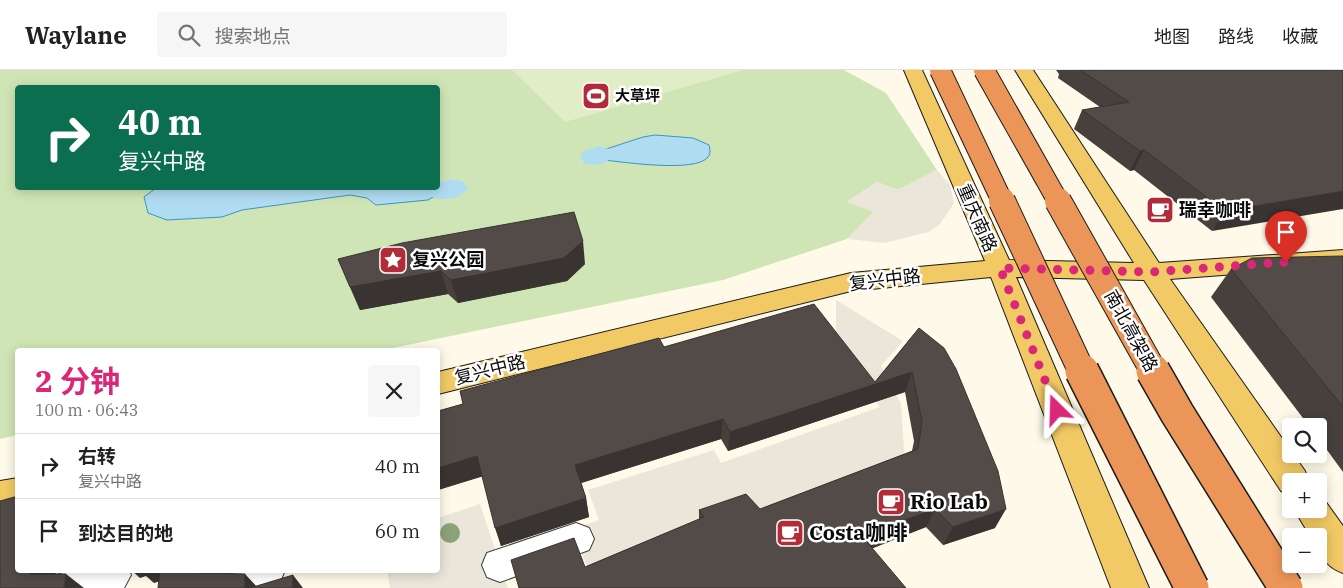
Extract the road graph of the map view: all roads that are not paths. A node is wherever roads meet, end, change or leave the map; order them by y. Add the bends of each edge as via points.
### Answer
1 (912, 70) edge
2 (940, 70) edge
3 (984, 70) edge
4 (1024, 70) edge
5 (1343, 258) edge
6 (1000, 268) junction
7 (1152, 272) junction
8 (440, 383) edge
9 (1288, 473) edge
10 (15, 493) edge
11 (0, 496) edge
12 (1317, 518) edge
13 (576, 539) edge
14 (1343, 556) edge
15 (500, 565) dead end
16 (258, 573) edge
17 (112, 578) edge
18 (70, 588) edge
19 (211, 588) edge
20 (1130, 588) edge
21 (1192, 588) edge
22 (1286, 588) edge

1 - 6 main road, 重庆南路 via 959,194
2 - 21 highway, bridge via 1103,416
3 - 22 highway, 南北高架路, bridge via 1177,413
4 - 7 main road
5 - 7 main road, 复兴中路
6 - 7 main road, 复兴中路
6 - 8 main road, 复兴中路 via 851,282
6 - 20 main road, 重庆南路
7 - 9 main road
10 - 11 main road
12 - 14 main road
13 - 15 street
16 - 19 street
17 - 18 street

